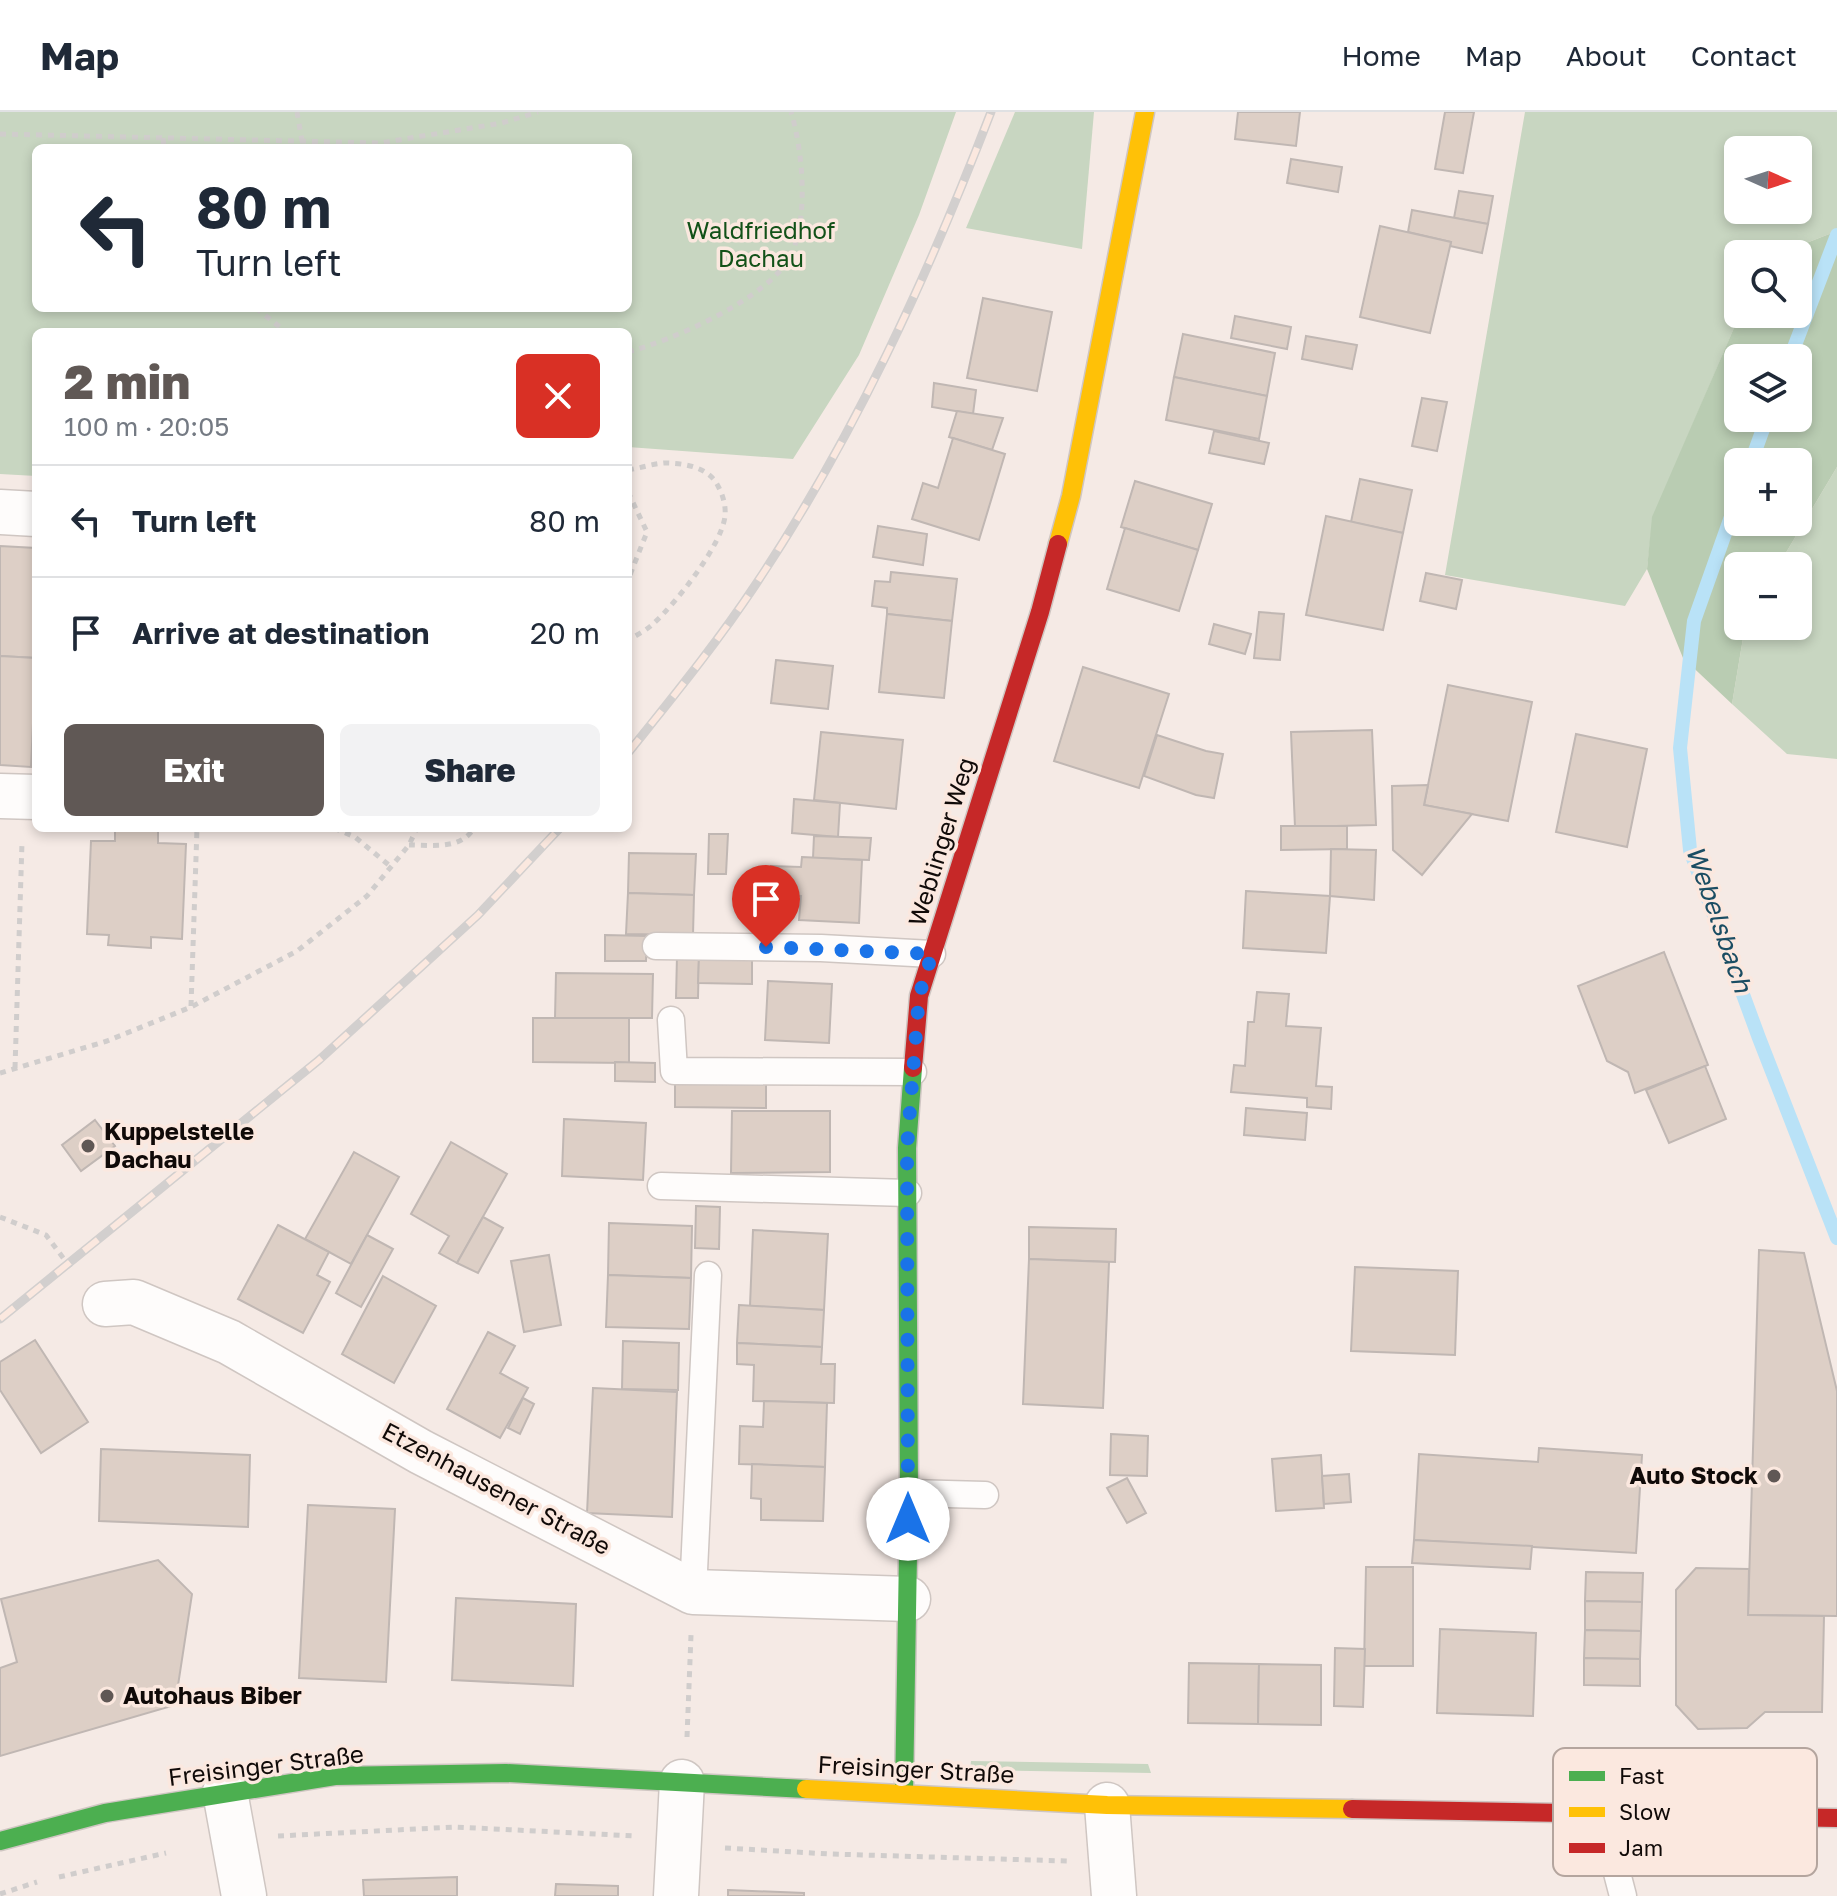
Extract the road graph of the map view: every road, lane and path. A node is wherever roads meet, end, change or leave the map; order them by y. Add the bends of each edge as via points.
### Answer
1 (297, 112) edge
2 (538, 112) edge
3 (791, 112) edge
4 (1145, 112) edge
5 (0, 134) edge
6 (163, 138) junction
7 (302, 141) junction
8 (164, 144) edge
9 (261, 312) edge
10 (281, 328) edge
11 (632, 350) edge
12 (632, 469) edge
13 (632, 500) edge
14 (0, 512) edge
15 (32, 514) edge
16 (632, 570) edge
17 (632, 638) edge
18 (20, 797) edge
19 (197, 832) edge
20 (343, 832) edge
21 (415, 832) edge
22 (471, 832) edge
23 (409, 845) junction
24 (390, 866) junction
25 (656, 946) dead end
26 (932, 954) junction
27 (191, 1007) junction
28 (671, 1020) dead end
29 (15, 1068) junction
30 (913, 1072) junction
31 (0, 1073) edge
32 (661, 1186) dead end
33 (908, 1193) junction
34 (0, 1217) edge
35 (46, 1235) dead end
36 (708, 1275) dead end
37 (105, 1304) dead end
38 (909, 1493) junction
39 (985, 1495) dead end
40 (693, 1592) junction
41 (908, 1599) junction
42 (682, 1782) junction
43 (225, 1792) junction
44 (904, 1793) junction
45 (1107, 1805) junction
46 (1553, 1813) edge
47 (234, 1838) junction
48 (679, 1839) junction
49 (0, 1841) edge
50 (1618, 1876) edge
51 (1112, 1879) edge
52 (0, 1894) edge
53 (244, 1896) edge
54 (676, 1896) edge
55 (1623, 1896) edge

1 - 7 path
2 - 7 path via 380,143
3 - 11 path via 802,189 800,223 789,258 761,289 716,316
4 - 26 main road, Weblinger Weg via 1071,496 1040,612
5 - 6 path
6 - 7 path
6 - 8 path
9 - 10 path
12 - 17 path via 662,463 704,470 717,482 725,517 703,563 675,601 652,626
13 - 16 path via 647,532
14 - 15 street
18 - 29 path
19 - 27 path
20 - 24 path
21 - 23 path
22 - 23 path via 462,842
23 - 24 path
24 - 27 path via 367,896 297,951
25 - 26 lane
26 - 30 main road, Weblinger Weg via 919,996
27 - 29 path via 107,1041
28 - 30 lane via 674,1071
29 - 31 path
30 - 33 main road, Weblinger Weg
32 - 33 lane
33 - 38 main road, Weblinger Weg
34 - 35 path
36 - 40 lane
37 - 40 street, Etzenhausener Straße via 134,1302 229,1342 421,1452
38 - 39 lane
38 - 41 main road, Weblinger Weg
40 - 41 street, Etzenhausener Straße
40 - 42 path
41 - 44 main road, Weblinger Weg
42 - 43 main road, Freisinger Straße via 506,1773 350,1776
42 - 44 main road, Freisinger Straße
42 - 48 street
43 - 47 street
43 - 49 main road, Freisinger Straße via 105,1813
44 - 45 main road, Freisinger Straße
45 - 46 main road, Freisinger Straße
45 - 51 street
47 - 48 path via 455,1827
47 - 52 path
47 - 53 street
48 - 51 path via 716,1847
48 - 54 street
50 - 55 lane

